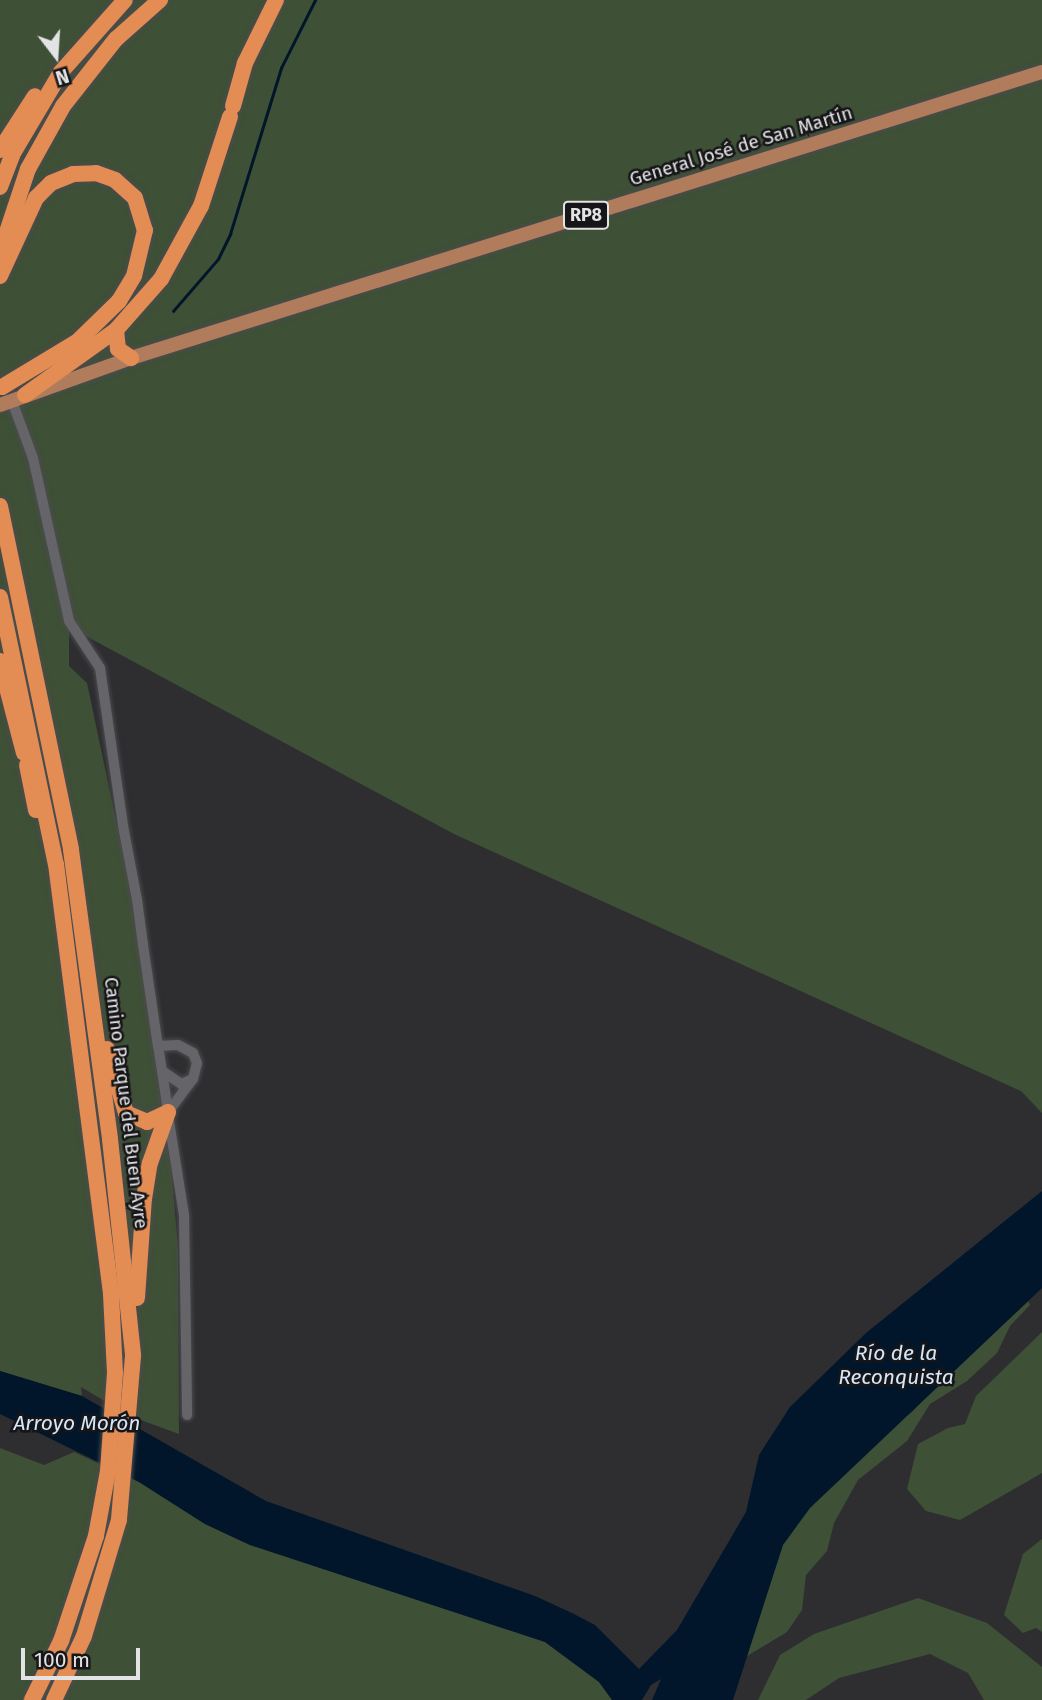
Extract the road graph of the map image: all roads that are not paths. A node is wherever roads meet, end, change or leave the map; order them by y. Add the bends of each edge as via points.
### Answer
1 (125, 0) edge
2 (160, 0) edge
3 (276, 0) edge
4 (83, 42) junction
5 (1042, 72) edge
6 (0, 150) edge
7 (0, 187) edge
8 (0, 253) edge
9 (0, 276) edge
10 (116, 330) junction
11 (131, 358) junction
12 (66, 370) junction
13 (1, 387) edge
14 (12, 400) edge
15 (0, 506) edge
16 (0, 597) edge
17 (0, 661) edge
18 (70, 968) junction
19 (90, 985) junction
20 (158, 1045) junction
21 (163, 1071) junction
22 (193, 1079) junction
23 (168, 1112) junction
24 (133, 1356) junction
25 (187, 1415) dead end
26 (32, 1700) edge
27 (54, 1700) edge

1 - 4 highway
2 - 8 highway via 116,39 63,106 28,169
3 - 10 highway via 245,64 213,177 176,257
4 - 6 highway via 39,90
4 - 7 highway via 39,106
5 - 11 main road, General José de San Martín / RP8
9 - 13 highway via 36,198 51,183 73,174 96,173 115,180 135,198 145,230 134,275 118,301 69,348
10 - 11 highway via 118,349
10 - 12 highway
11 - 12 main road, General José de San Martín / RP8
11 - 14 main road, General José de San Martín / RP8
12 - 13 main road, General José de San Martín / RP8
12 - 14 highway
14 - 20 street via 33,458 69,621 100,668
15 - 19 highway, Camino Parque del Buen Ayre via 68,837
16 - 18 highway, Camino Parque del Buen Ayre via 36,751
17 - 18 highway
18 - 26 highway, Camino Parque del Buen Ayre via 111,1294 113,1406 108,1469 80,1590
19 - 23 highway via 122,1107 130,1116 147,1122
19 - 24 highway, Camino Parque del Buen Ayre
20 - 21 street
20 - 22 street via 178,1045 193,1053 197,1063
21 - 22 street via 181,1084
21 - 23 street
22 - 23 street
23 - 24 highway via 150,1163 144,1199
23 - 25 street via 184,1214
24 - 27 highway, Camino Parque del Buen Ayre via 125,1478 109,1562 84,1636

